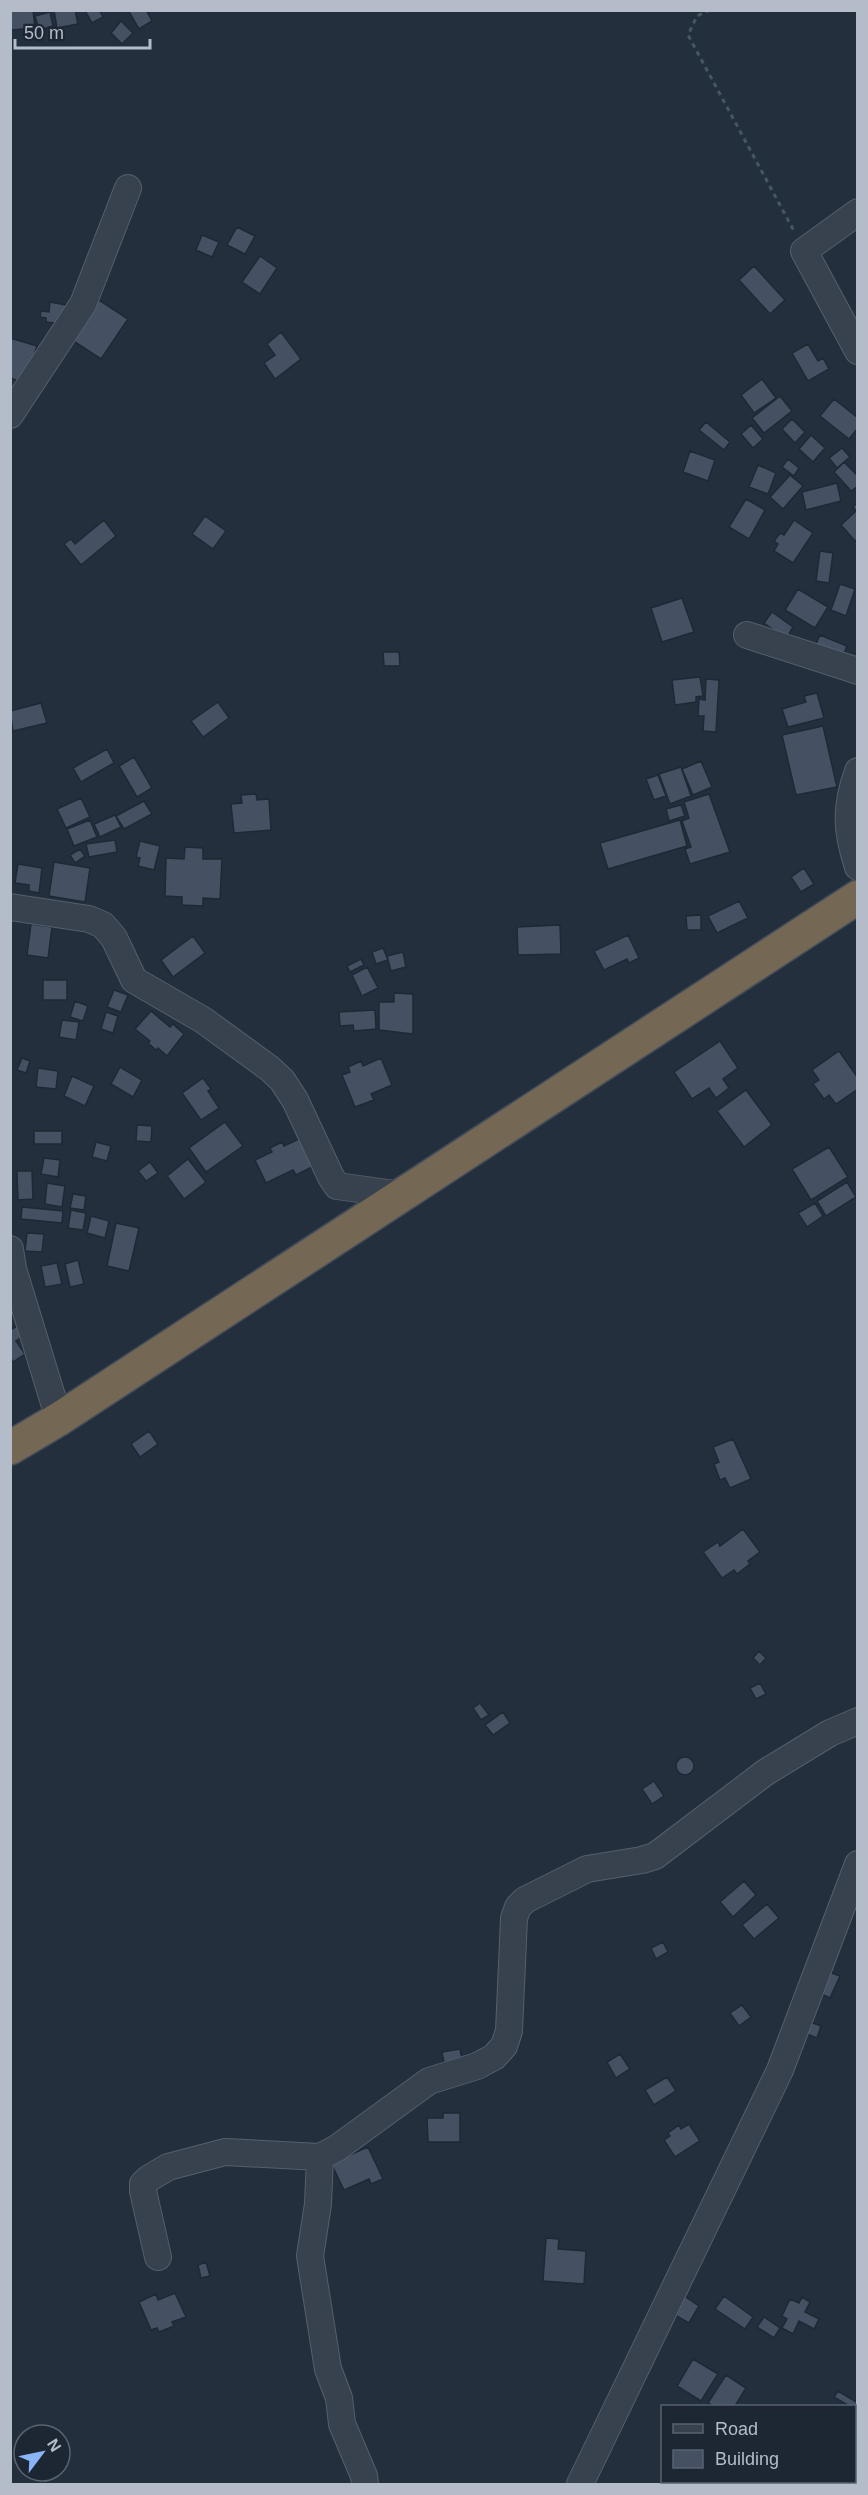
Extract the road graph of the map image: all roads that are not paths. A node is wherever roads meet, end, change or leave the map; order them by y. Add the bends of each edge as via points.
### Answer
1 (128, 188) dead end
2 (858, 212) edge
3 (858, 351) edge
4 (10, 415) edge
5 (747, 635) dead end
6 (858, 671) edge
7 (858, 771) edge
8 (858, 867) edge
9 (858, 897) edge
10 (10, 907) edge
11 (402, 1195) junction
12 (10, 1249) edge
13 (59, 1419) junction
14 (10, 1448) edge
15 (858, 1721) edge
16 (858, 1863) edge
17 (320, 2157) junction
18 (158, 2257) dead end
19 (365, 2484) edge
20 (580, 2484) edge

1 - 4 street via 83,304
2 - 3 street via 804,251
5 - 6 street
7 - 8 street via 849,794 847,815
9 - 11 highway
10 - 11 street via 103,925 114,938 134,980 203,1020 282,1080 338,1186
11 - 13 highway
12 - 13 street
13 - 14 highway
15 - 17 street via 830,1733 766,1772 655,1856 587,1869 525,1900 514,1918 509,2031 504,2046 477,2066 440,2076 417,2089
16 - 20 street via 780,2070
17 - 18 street via 225,2152 168,2167 148,2179 142,2192
17 - 19 street via 310,2256 328,2369 339,2398 342,2424

